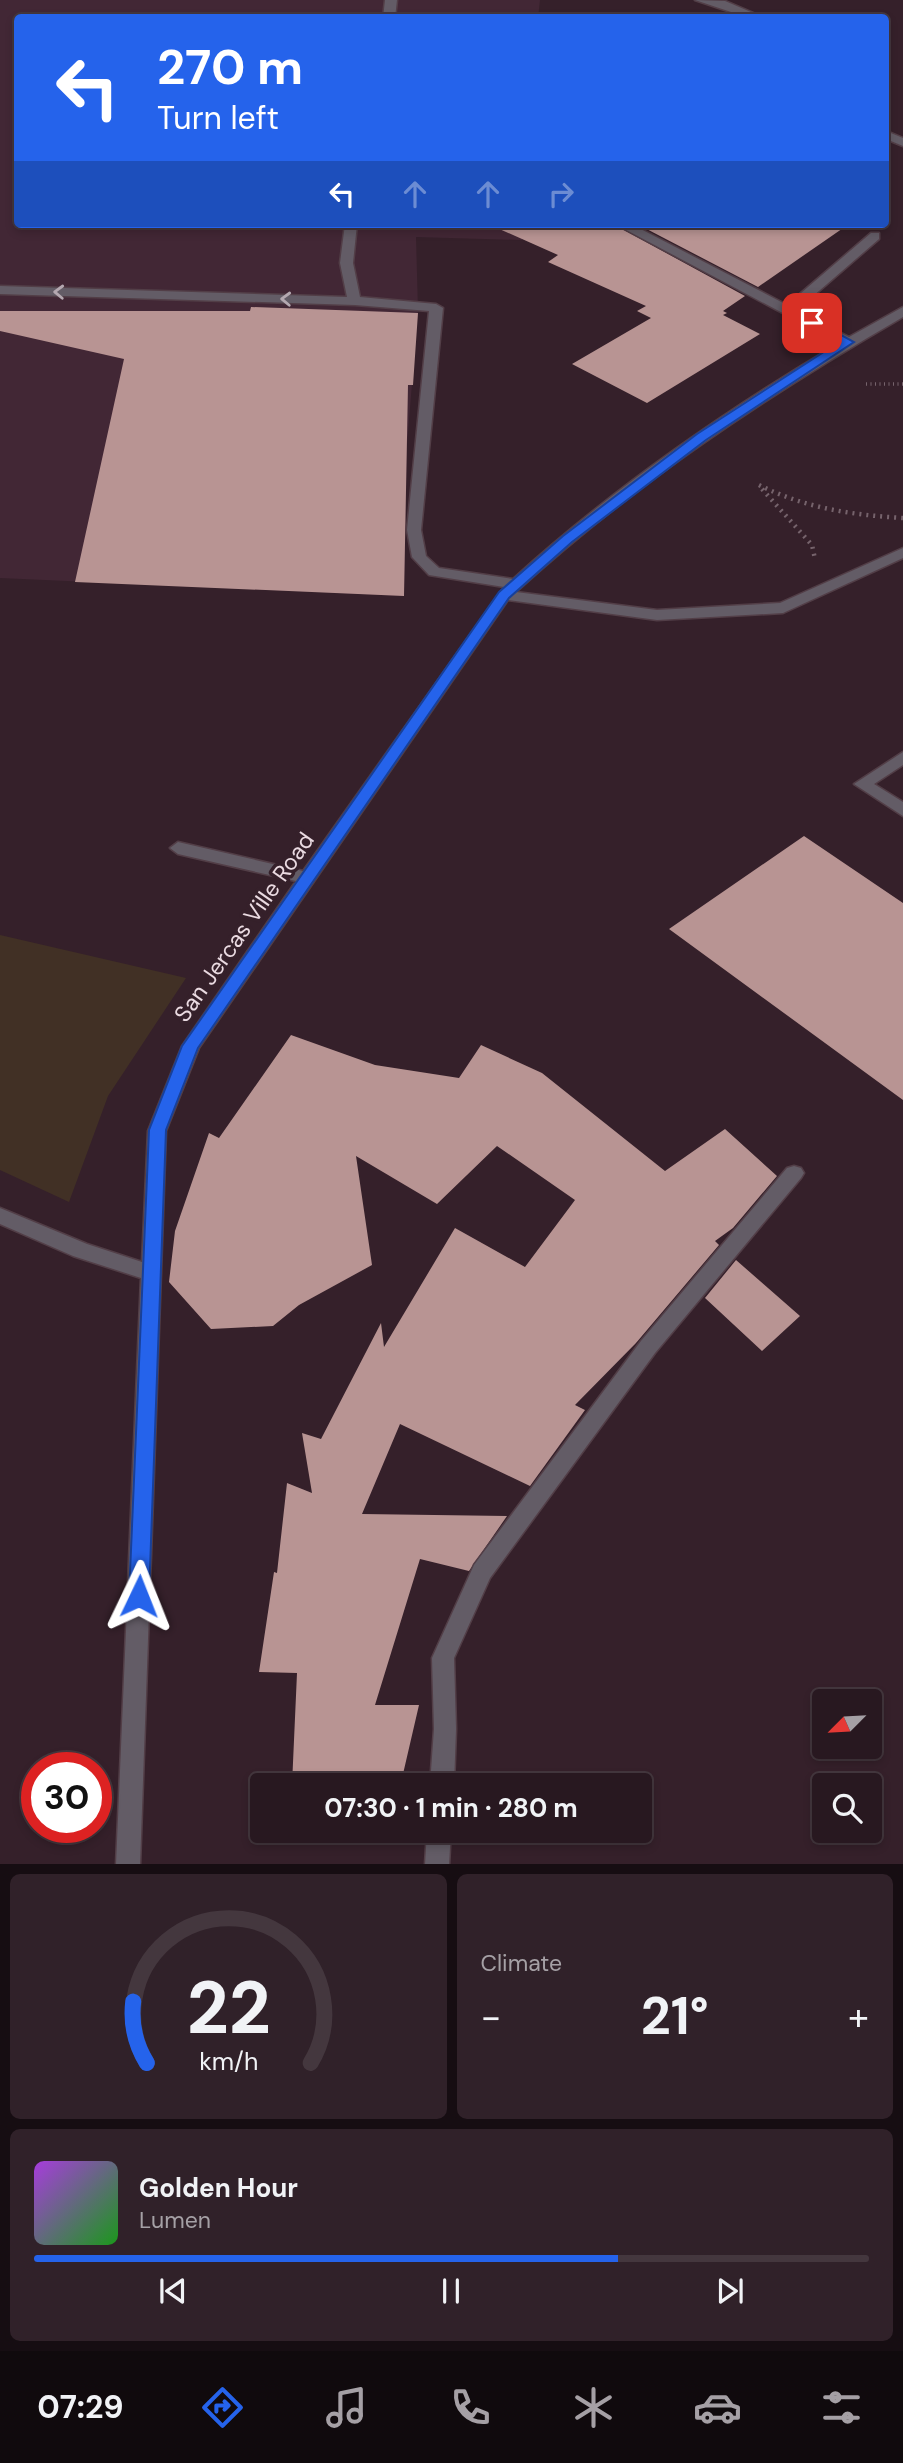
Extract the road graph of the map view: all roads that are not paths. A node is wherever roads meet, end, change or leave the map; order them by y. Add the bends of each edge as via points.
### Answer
1 (701, 0) edge
2 (750, 14) edge
3 (350, 228) edge
4 (629, 228) edge
5 (875, 236) dead end
6 (0, 290) edge
7 (355, 302) junction
8 (788, 311) junction
9 (903, 311) edge
10 (848, 342) junction
11 (903, 552) edge
12 (510, 590) junction
13 (903, 757) edge
14 (903, 810) edge
15 (178, 848) dead end
16 (307, 878) junction
17 (794, 1173) dead end
18 (0, 1216) edge
19 (153, 1274) junction
20 (443, 1773) edge
21 (438, 1843) edge
22 (128, 1864) edge
23 (437, 1864) edge

1 - 2 street
3 - 7 street via 347,285
4 - 8 street
5 - 8 street
7 -> 6 street
7 - 12 street via 436,308 414,530 419,557 434,572
8 - 10 street
9 - 10 street, San Jercas Ville Road
10 - 12 street, San Jercas Ville Road via 701,437 568,539
11 - 12 street via 783,608 657,615
12 - 16 street, San Jercas Ville Road
13 - 14 street via 862,784
15 - 16 street
16 - 19 street, San Jercas Ville Road via 191,1046 157,1130
17 - 20 street via 648,1348 482,1572 443,1658
18 - 19 street
19 - 22 street, San Jercas Ville Road
21 - 23 street

